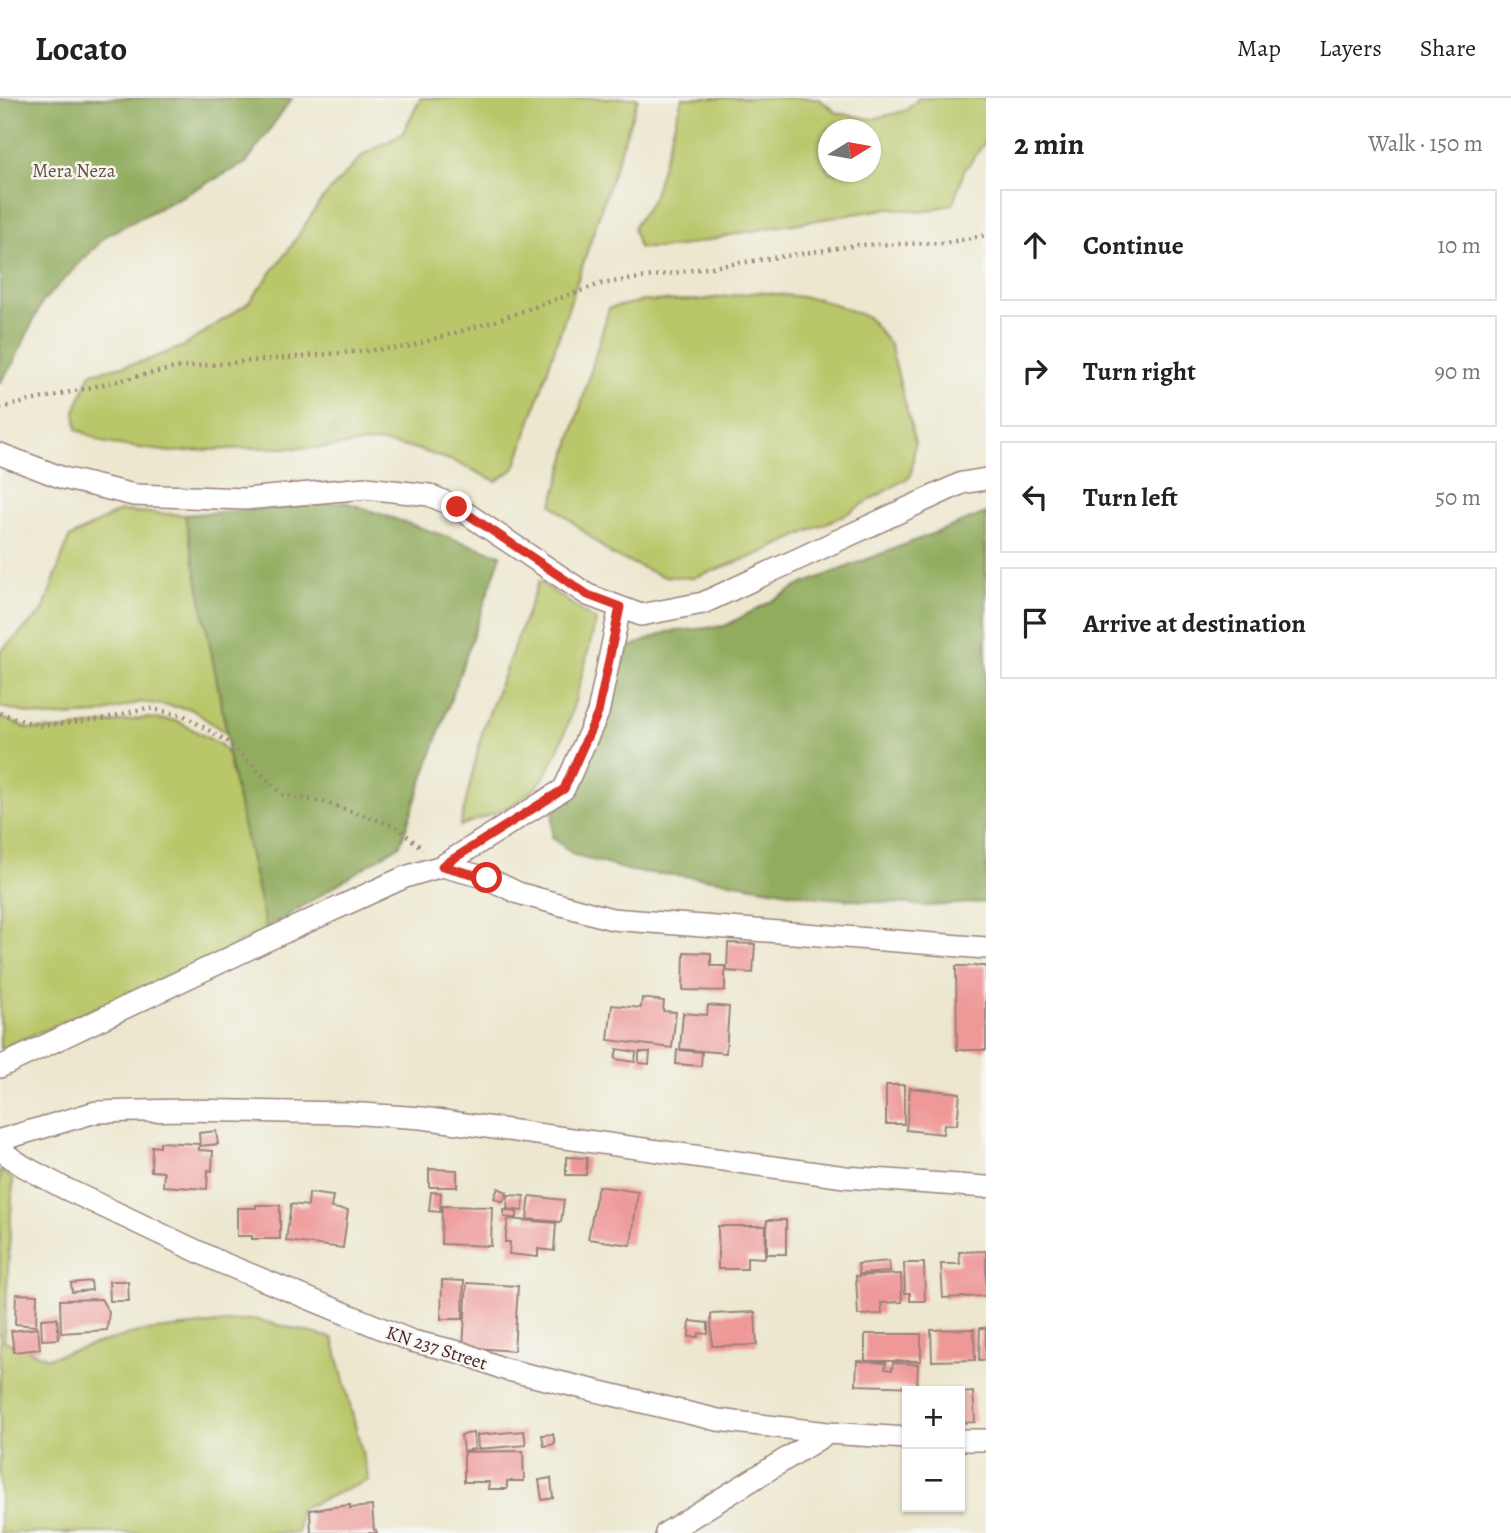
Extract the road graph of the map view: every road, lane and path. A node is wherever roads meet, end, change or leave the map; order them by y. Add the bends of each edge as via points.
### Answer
1 (986, 235) edge
2 (0, 408) edge
3 (0, 454) edge
4 (986, 479) edge
5 (620, 607) junction
6 (0, 713) edge
7 (442, 866) junction
8 (986, 948) edge
9 (0, 1067) edge
10 (0, 1140) edge
11 (0, 1150) edge
12 (986, 1187) edge
13 (828, 1433) junction
14 (902, 1438) edge
15 (965, 1440) edge
16 (986, 1440) edge
17 (666, 1533) edge

1 - 2 path via 945,243 858,245 600,284 407,347 174,368
3 - 5 street via 63,478 134,495 245,499 366,488 429,495 457,507 588,595
4 - 5 street via 962,484 703,603 641,615
5 - 7 street via 598,713 564,789
6 - 7 path via 40,726 147,708 183,715 230,743 283,795 324,802 396,826
7 - 8 street via 612,919
7 - 9 street via 405,877 298,925
10 - 12 street via 96,1112 348,1113 422,1118 845,1177
11 - 13 street, KN 237 Street via 64,1188 220,1262 412,1341 504,1369 718,1420
13 - 14 street, KN 237 Street
13 - 17 street
15 - 16 street

